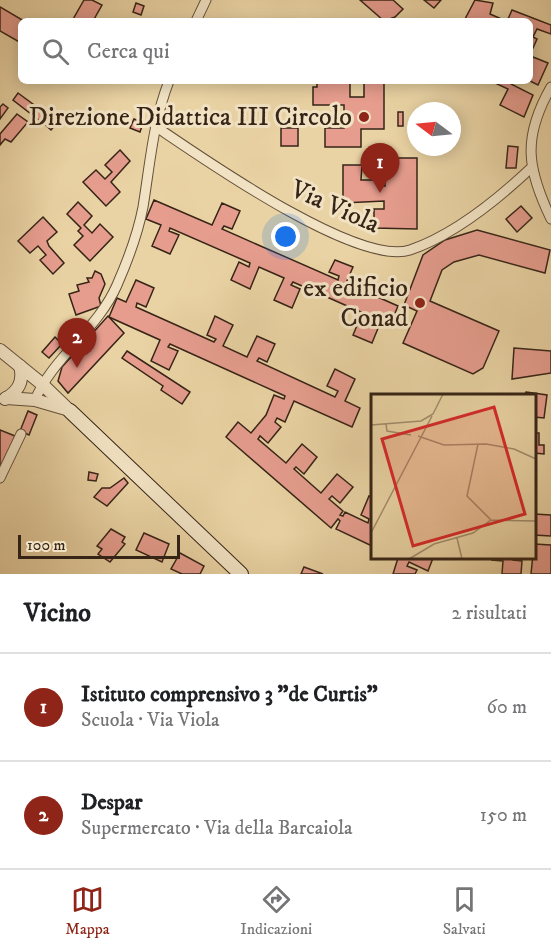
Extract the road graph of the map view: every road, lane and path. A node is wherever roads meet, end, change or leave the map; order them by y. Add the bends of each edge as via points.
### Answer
1 (206, 0) edge
2 (197, 18) edge
3 (168, 84) edge
4 (551, 87) edge
5 (155, 126) junction
6 (531, 168) junction
7 (551, 219) edge
8 (0, 350) edge
9 (20, 366) junction
10 (42, 384) junction
11 (3, 399) edge
12 (35, 400) junction
13 (70, 411) junction
14 (21, 434) dead end
15 (0, 478) edge
16 (241, 574) edge

1 - 2 street
3 - 5 street
4 - 6 street via 533,129
5 - 6 street, Via Viola via 265,198 325,228 385,251 408,251 453,228
5 - 10 street via 142,208 116,288 107,306
6 - 7 street
8 - 9 street
9 - 10 street
9 - 11 street via 21,384
10 - 12 street
10 - 13 street
11 - 12 street
12 - 13 street
13 - 16 main road
14 - 15 street

